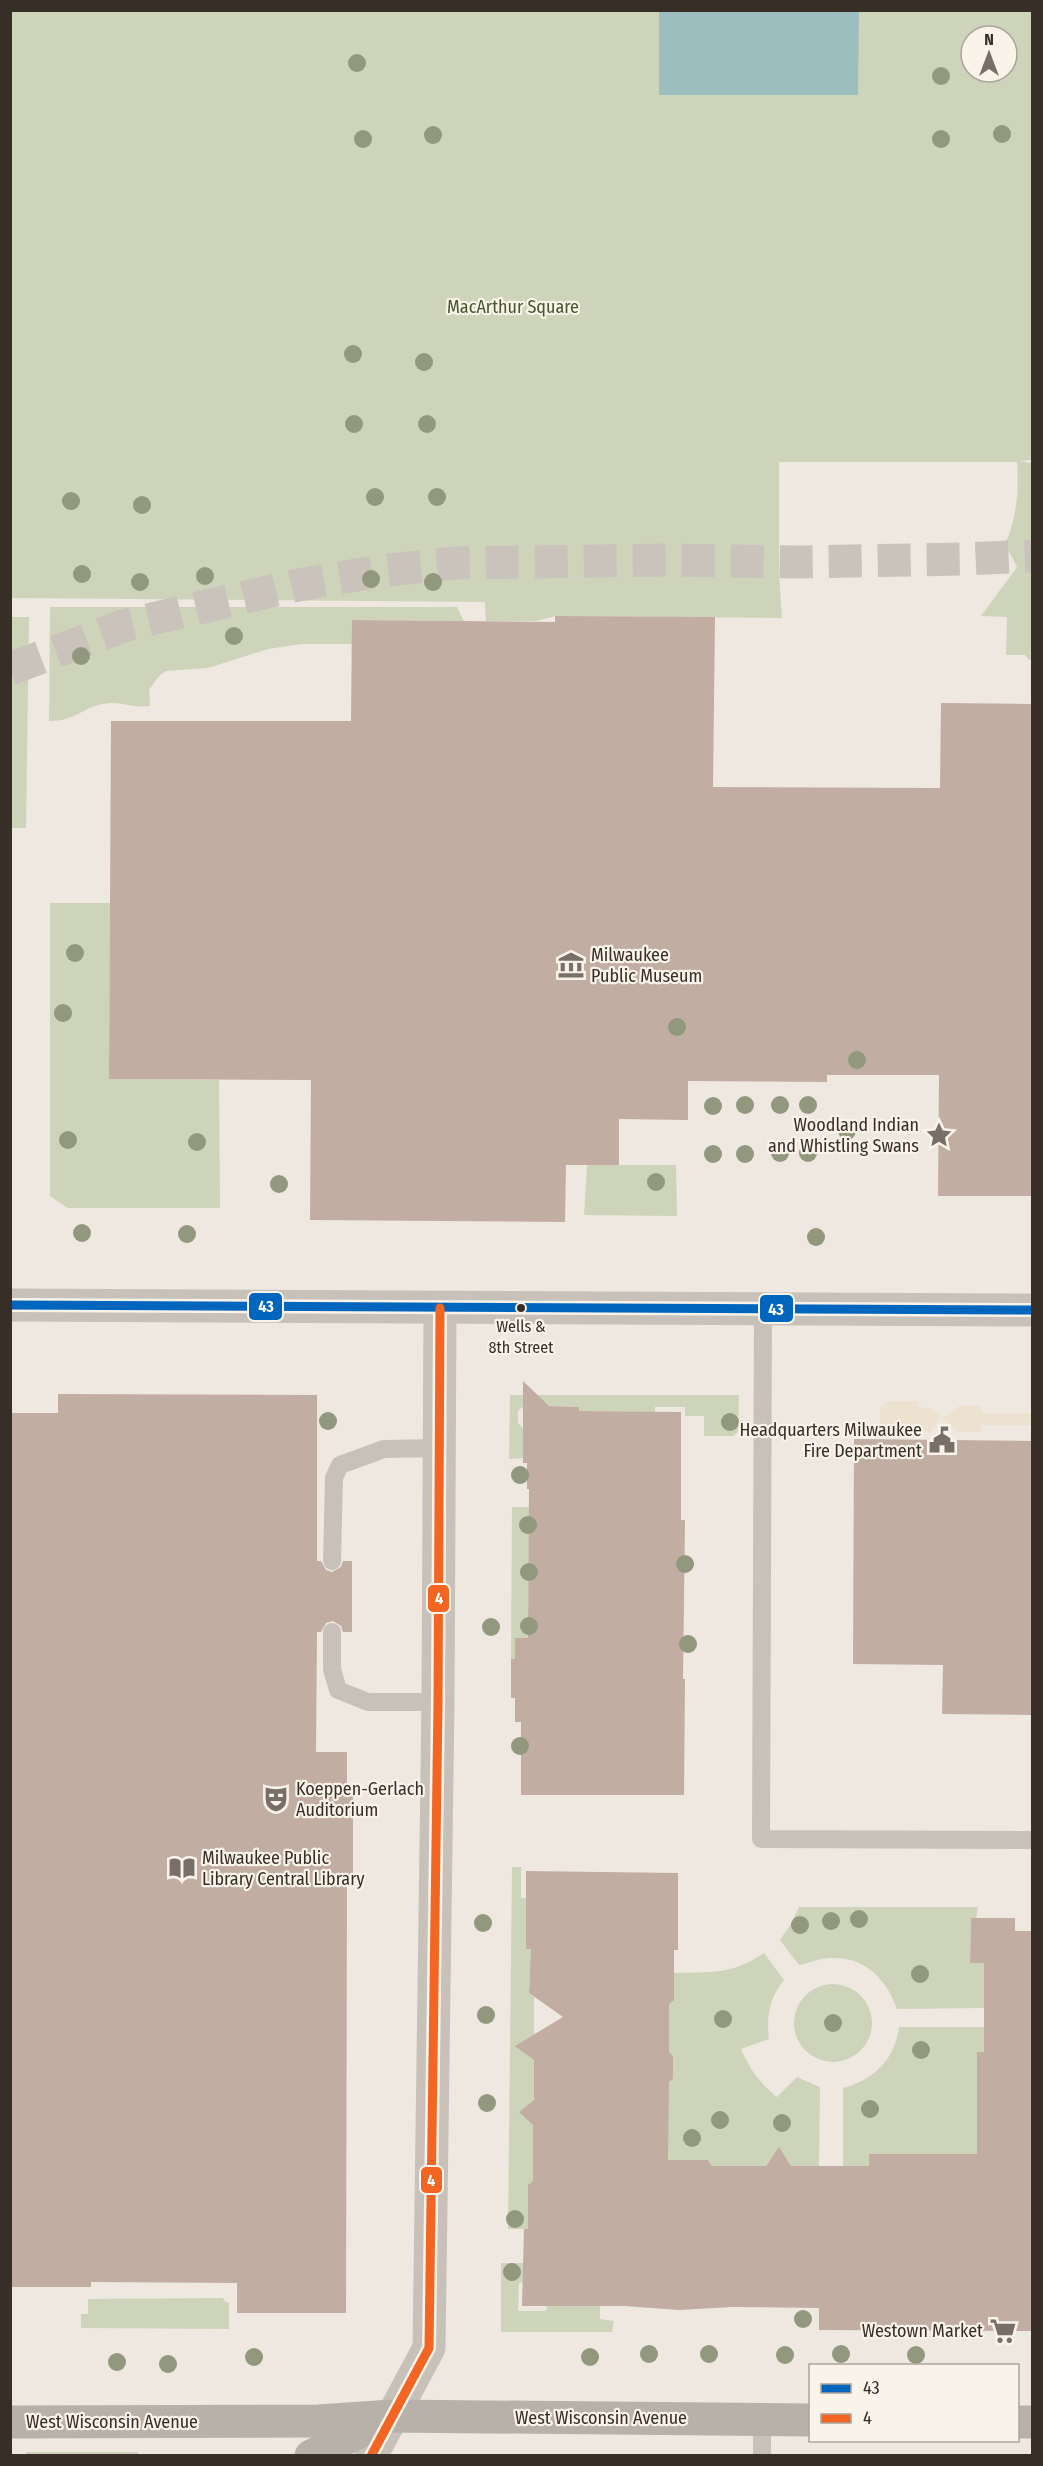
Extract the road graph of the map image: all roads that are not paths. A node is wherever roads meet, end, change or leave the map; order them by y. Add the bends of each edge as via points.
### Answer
1 (10, 1305) edge
2 (440, 1308) junction
3 (764, 1309) junction
4 (1032, 1310) edge
5 (439, 1448) junction
6 (332, 1561) dead end
7 (332, 1632) dead end
8 (438, 1702) junction
9 (1032, 1840) edge
10 (392, 2416) junction
11 (762, 2420) junction
12 (809, 2420) edge
13 (10, 2422) edge
14 (311, 2456) edge
15 (371, 2456) edge
16 (762, 2456) edge

1 - 2 street
2 - 3 street
2 - 5 street
3 - 4 street
3 - 9 lane via 761,1839
5 - 6 lane via 384,1449 340,1465 334,1478
5 - 8 street
7 - 8 lane via 332,1669 338,1690 368,1702
8 - 10 street via 429,2348
10 - 11 main road, West Wisconsin Avenue
10 - 13 main road, West Wisconsin Avenue via 318,2421
10 - 14 main road, West Wisconsin Avenue
10 - 15 street
11 - 12 main road, West Wisconsin Avenue
11 - 16 lane

